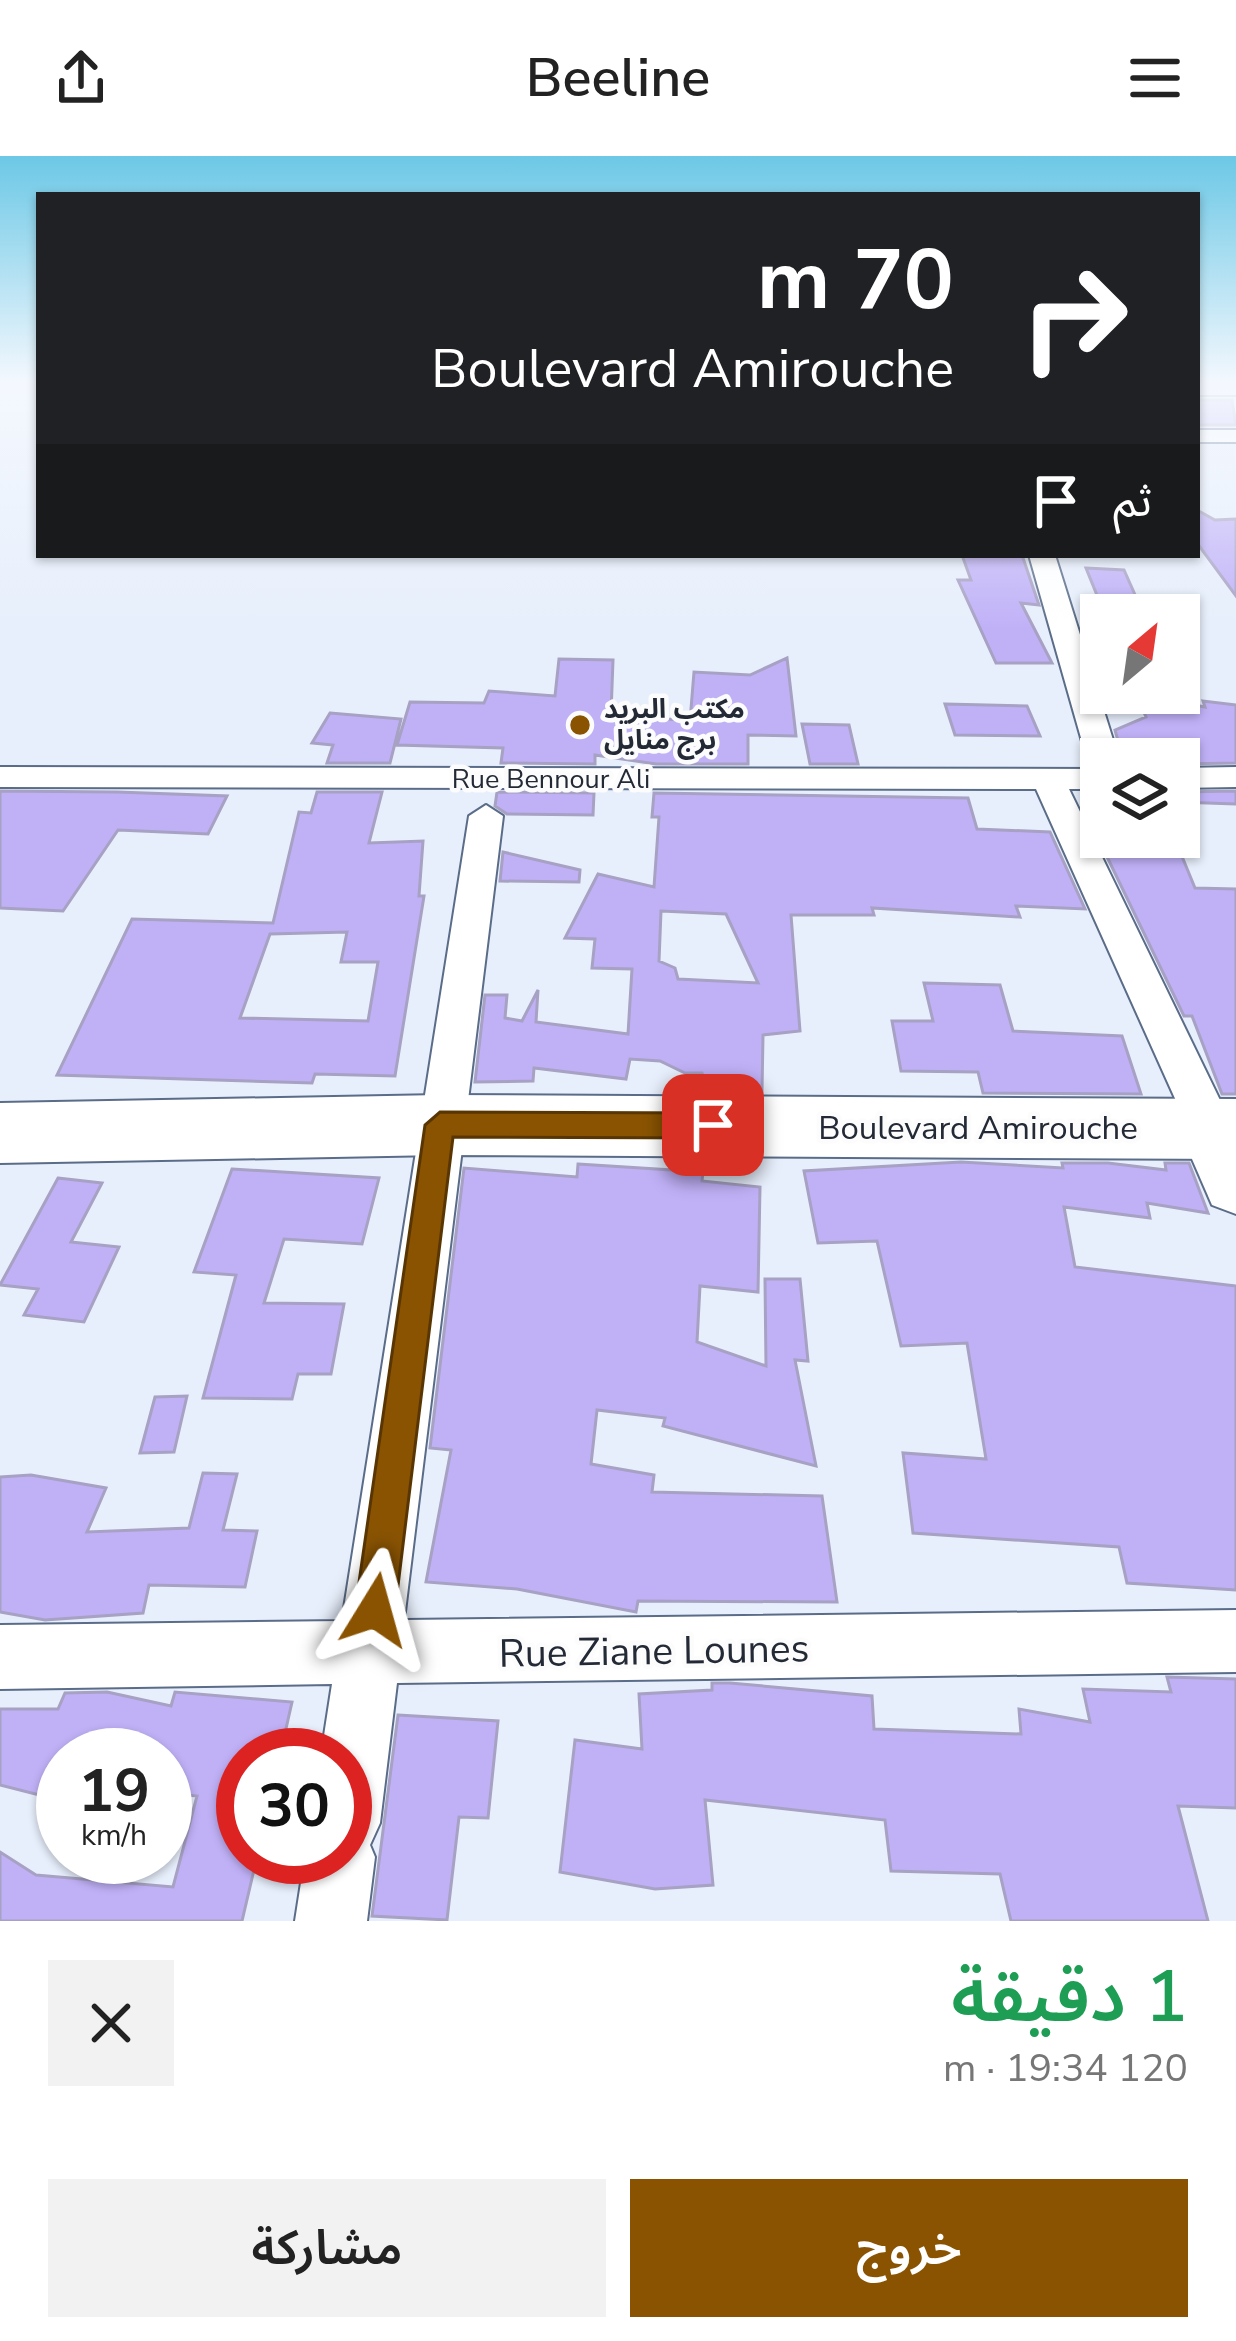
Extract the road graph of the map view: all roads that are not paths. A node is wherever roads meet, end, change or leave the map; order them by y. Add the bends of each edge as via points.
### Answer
1 (1043, 558) edge
2 (1097, 738) edge
3 (0, 777) edge
4 (1200, 778) edge
5 (1236, 778) edge
6 (1080, 779) edge
7 (1048, 780) junction
8 (485, 816) dead end
9 (440, 1125) junction
10 (0, 1133) edge
11 (1228, 1147) edge
12 (1236, 1641) edge
13 (369, 1654) junction
14 (0, 1657) edge
15 (358, 1728) edge
16 (336, 1884) edge
17 (331, 1921) edge

1 - 2 street
3 - 7 street, Rue Bennour Ali
4 - 5 street
6 - 7 street, Rue Bennour Ali
7 - 11 street
8 - 9 street
9 - 10 main road, Boulevard Amirouche
9 - 11 main road, Boulevard Amirouche
9 - 13 street
12 - 13 street, Rue Ziane Lounes
13 - 14 street, Rue Ziane Lounes
13 - 15 street
16 - 17 street

